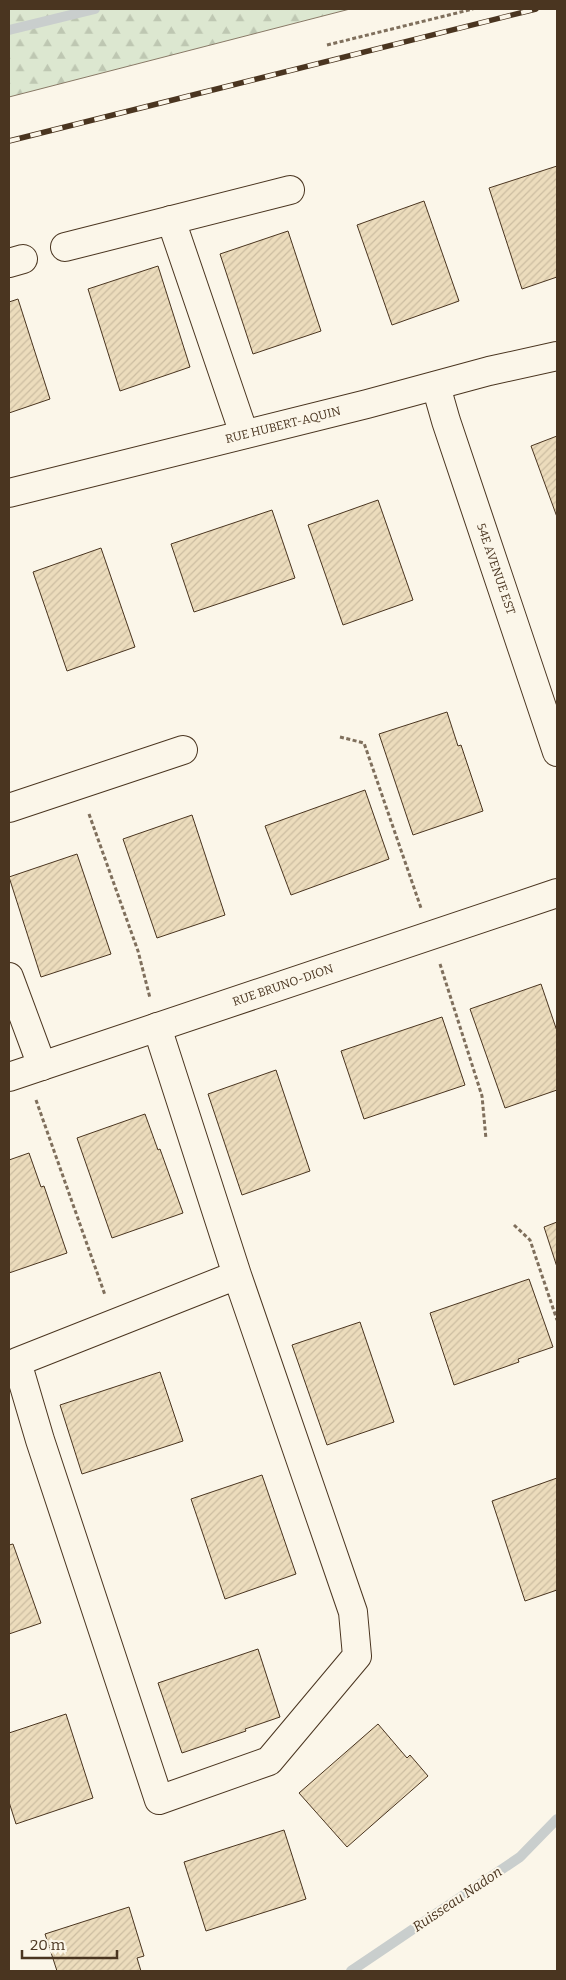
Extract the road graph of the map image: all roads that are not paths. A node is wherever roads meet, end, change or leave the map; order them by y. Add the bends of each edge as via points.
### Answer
1 (290, 190) dead end
2 (171, 220) junction
3 (65, 247) dead end
4 (557, 356) edge
5 (436, 386) junction
6 (244, 434) junction
7 (9, 493) edge
8 (183, 750) dead end
9 (557, 752) edge
10 (9, 808) edge
11 (557, 893) edge
12 (9, 977) edge
13 (157, 1027) junction
14 (26, 1071) edge
15 (237, 1276) junction

1 - 2 street
2 - 3 street
2 - 6 street
4 - 5 street, RUE HUBERT-AQUIN
5 - 6 street, RUE HUBERT-AQUIN
5 - 9 street, 54E AVENUE EST
6 - 7 street, RUE HUBERT-AQUIN
8 - 10 street
11 - 13 street, RUE BRUNO-DION
12 - 14 street
13 - 14 street, RUE BRUNO-DION
13 - 15 street
15 - 15 street via 17,1362 159,1800 269,1761 358,1656 353,1612

